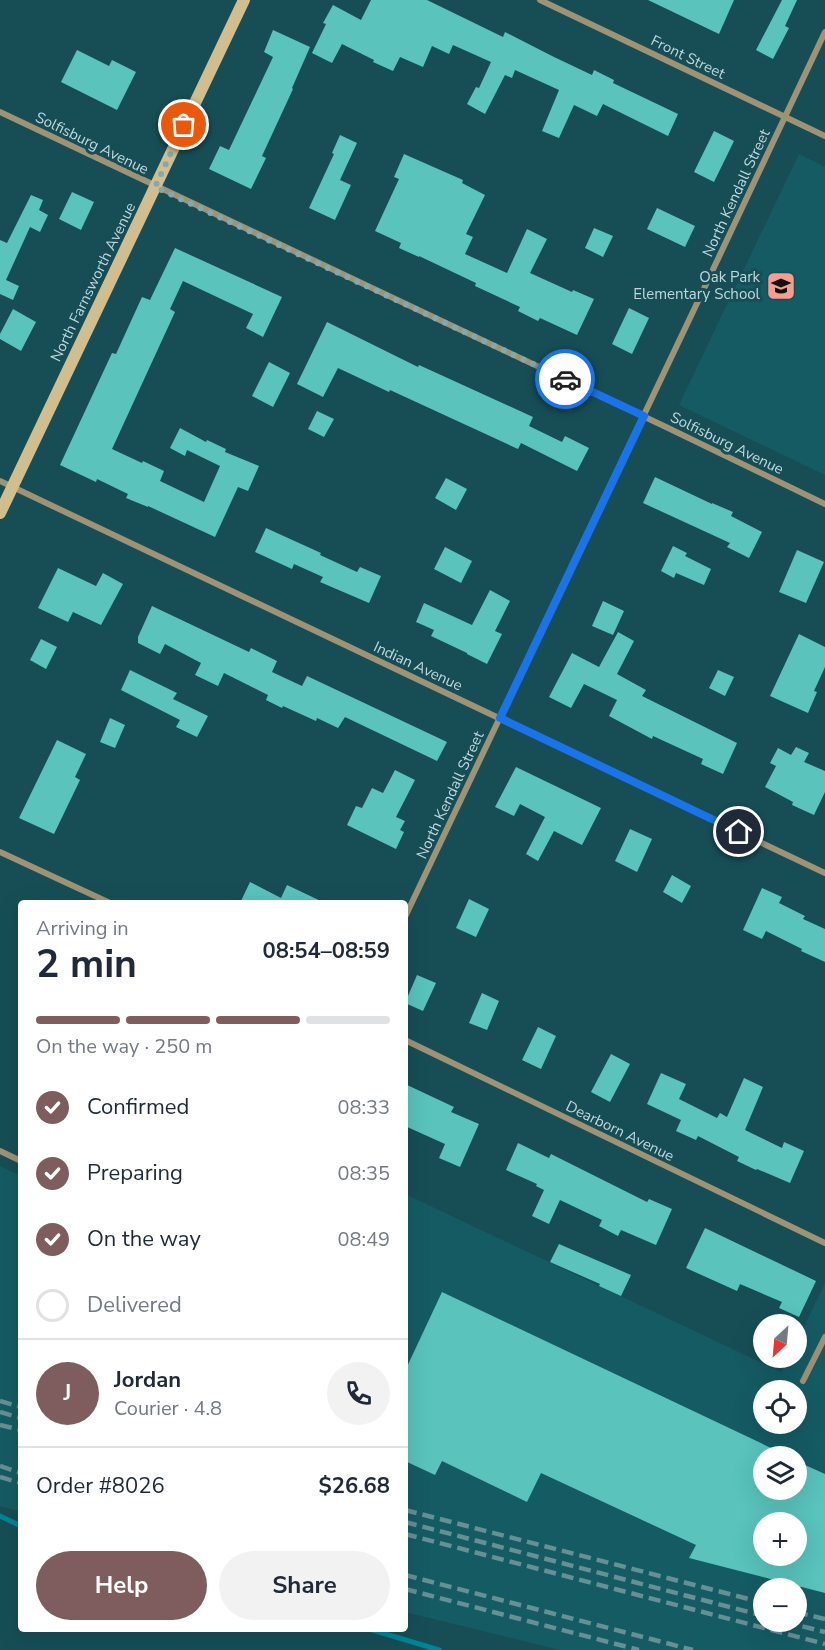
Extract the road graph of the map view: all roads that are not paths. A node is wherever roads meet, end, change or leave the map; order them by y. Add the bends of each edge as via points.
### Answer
1 (244, 0) edge
2 (540, 0) edge
3 (825, 32) edge
4 (0, 112) edge
5 (784, 117) junction
6 (825, 136) edge
7 (155, 187) junction
8 (644, 416) junction
9 (0, 481) edge
10 (12, 487) junction
11 (825, 504) edge
12 (0, 513) edge
13 (500, 718) junction
14 (0, 852) edge
15 (825, 873) edge
16 (104, 900) edge
17 (408, 911) edge
18 (408, 1041) edge
19 (0, 1151) edge
20 (18, 1160) edge
21 (825, 1243) edge
22 (825, 1338) edge
23 (804, 1380) edge

1 - 7 main road, North Farnsworth Avenue
2 - 5 street, Front Street
3 - 5 street, North Kendall Street
4 - 7 street, Solfisburg Avenue
5 - 6 street, Front Street
5 - 8 street, North Kendall Street
7 - 8 street, Solfisburg Avenue
7 - 10 main road, North Farnsworth Avenue
8 - 11 street, Solfisburg Avenue
8 - 13 street, North Kendall Street
9 - 10 street, Indian Avenue
10 - 12 main road, North Farnsworth Avenue
10 - 13 street, Indian Avenue
13 - 15 street, Indian Avenue
13 - 17 street, North Kendall Street
14 - 16 street
18 - 21 street, Dearborn Avenue
19 - 20 street
22 - 23 street

